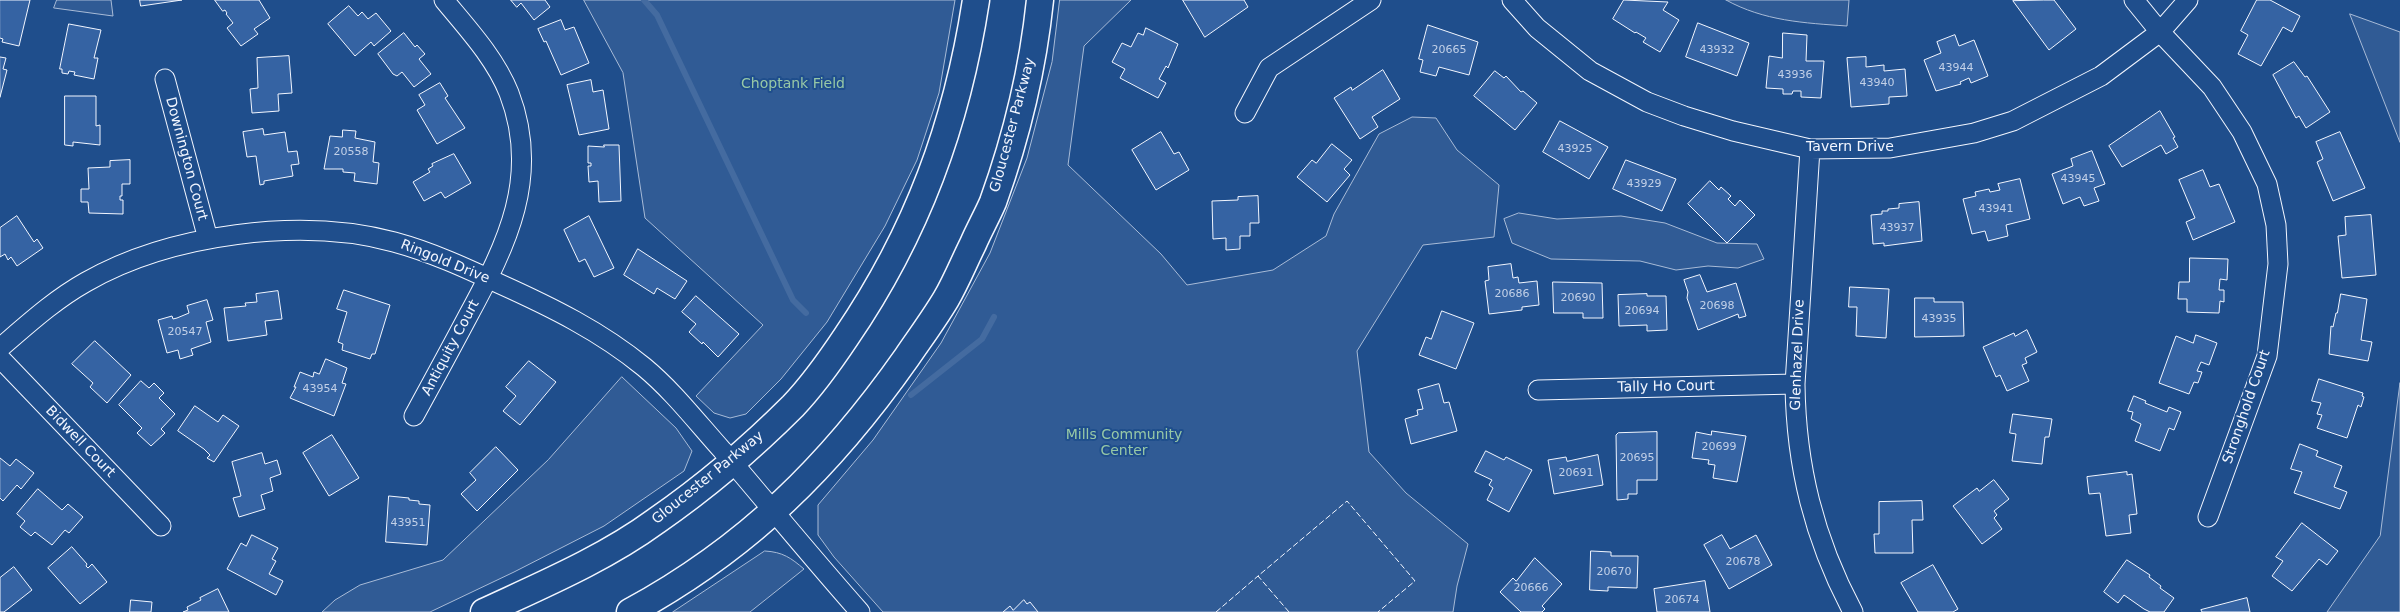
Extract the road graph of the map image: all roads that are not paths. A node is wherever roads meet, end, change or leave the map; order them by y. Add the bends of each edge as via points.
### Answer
1 (444, 0) edge
2 (976, 0) edge
3 (1040, 0) edge
4 (1371, 0) edge
5 (1512, 0) edge
6 (2134, 0) edge
7 (2188, 0) edge
8 (2160, 32) junction
9 (165, 79) dead end
10 (1245, 113) dead end
11 (1810, 149) junction
12 (208, 239) junction
13 (488, 279) junction
14 (0, 348) edge
15 (0, 358) edge
16 (1795, 384) junction
17 (1538, 390) dead end
18 (414, 416) dead end
19 (732, 462) junction
20 (774, 513) junction
21 (2208, 517) dead end
22 (161, 526) dead end
23 (1849, 610) edge
24 (484, 612) edge
25 (630, 612) edge
26 (860, 612) edge

1 - 13 street, Antiquity Court via 495,65 509,92 522,149 522,182 517,209 510,233
2 - 19 main road, Gloucester Parkway via 958,96 929,186 896,254 834,355 794,405
3 - 20 main road, Gloucester Parkway via 1023,96 1004,167 992,204 947,298 870,409
4 - 10 street via 1269,68
5 - 11 street, Tavern Drive via 1537,28 1590,71 1647,102 1733,131
6 - 8 street, Stronghold Court
7 - 8 street, Tavern Drive
8 - 11 street, Tavern Drive via 2102,76 2013,121 1974,133 1890,148
8 - 21 street, Stronghold Court via 2212,87 2242,132 2267,184 2276,225 2278,264 2266,356
9 - 12 street, Downington Court
11 - 16 street, Glenhazel Drive
12 - 13 street, Ringold Drive via 243,233 332,231 394,242 436,255
12 - 14 street, Ringold Drive via 128,263 88,281 42,311
13 - 18 street, Antiquity Court
13 - 19 street, Ringold Drive via 597,332 643,366 686,408
15 - 22 street, Bidwell Court
16 - 17 street, Tally Ho Court
16 - 23 street, Glenhazel Drive via 1799,454 1811,507
19 - 20 street, Ringold Drive
19 - 24 main road, Gloucester Parkway via 656,522 594,559
20 - 25 main road, Gloucester Parkway via 704,567
20 - 26 street, Ringold Drive

